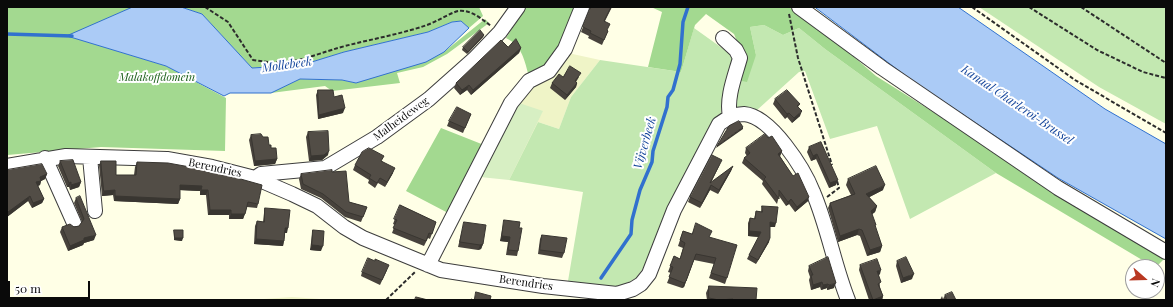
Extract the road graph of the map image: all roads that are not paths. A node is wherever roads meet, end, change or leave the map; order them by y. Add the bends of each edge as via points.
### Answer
1 (518, 7) edge
2 (582, 7) edge
3 (799, 7) edge
4 (723, 38) dead end
5 (730, 116) junction
6 (90, 156) junction
7 (46, 158) junction
8 (7, 166) edge
9 (255, 178) junction
10 (95, 211) dead end
11 (74, 222) dead end
12 (1166, 252) edge
13 (425, 264) junction
14 (848, 300) edge

1 - 9 street, Malheideweg via 500,32 474,59 429,99 377,137 331,166 261,174
2 - 13 street via 566,49 549,71 529,81 511,103
3 - 12 street via 882,68 1051,183
4 - 5 street via 736,50 740,58 732,86
5 - 13 street, Berendries via 719,124 697,164 674,210 649,274 633,289 617,294 543,286 449,271
5 - 14 street via 745,114 759,120 773,131 796,160 818,205
6 - 7 street, Berendries
6 - 9 street, Berendries via 167,159
6 - 10 street
7 - 8 street, Berendries
7 - 11 street
9 - 13 street, Berendries via 317,206 363,238

